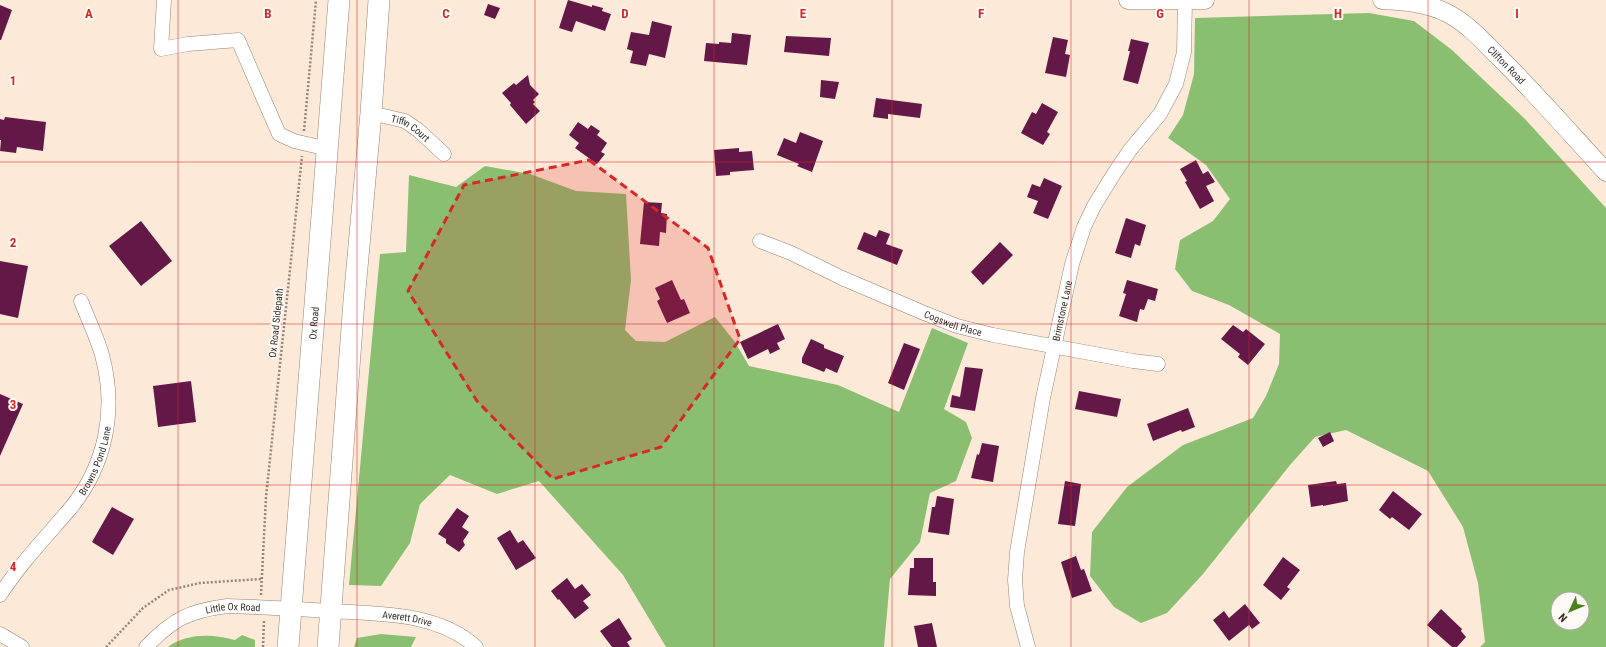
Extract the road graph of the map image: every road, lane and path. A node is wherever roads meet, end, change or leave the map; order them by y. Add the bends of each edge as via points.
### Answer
1 (164, 0) edge
2 (316, 0) edge
3 (339, 0) edge
4 (379, 0) edge
5 (1128, 0) edge
6 (1205, 0) edge
7 (1382, 0) edge
8 (1185, 1) edge
9 (371, 112) junction
10 (303, 143) junction
11 (328, 149) junction
12 (444, 154) dead end
13 (1604, 164) edge
14 (760, 241) dead end
15 (81, 301) dead end
16 (1054, 346) junction
17 (1158, 364) dead end
18 (261, 579) junction
19 (0, 595) edge
20 (262, 607) junction
21 (291, 609) junction
22 (331, 611) junction
23 (0, 634) edge
24 (22, 647) edge
25 (106, 647) edge
26 (146, 647) edge
27 (263, 647) edge
28 (288, 647) edge
29 (328, 647) edge
30 (476, 647) edge
31 (1028, 647) edge

1 - 10 street via 161,49 238,40 279,134 294,142
2 - 10 path, Ox Road Sidepath
3 - 11 highway, Ox Road
4 - 9 highway
5 - 8 main road
6 - 8 main road
7 - 13 main road, Clifton Road via 1428,6 1448,13 1466,26
8 - 16 street, Brimstone Lane via 1184,52 1176,84 1160,114 1115,172 1084,227 1072,264
9 - 12 street, Tiffin Court via 404,121
9 - 22 highway
10 - 11 street
10 - 18 path, Ox Road Sidepath via 266,497
11 - 21 highway, Ox Road
14 - 16 street, Cogswell Place via 957,326
15 - 19 street, Browns Pond Lane via 102,354 107,381 109,415 102,450 80,495 19,566
16 - 17 street, Cogswell Place
16 - 31 street, Brimstone Lane via 1017,552 1017,606
18 - 20 path, Ox Road Sidepath
18 - 25 path via 200,583 169,590 143,608
20 - 21 street, Little Ox Road
20 - 26 street, Little Ox Road via 227,606 186,615 169,626
20 - 27 path, Ox Road Sidepath
21 - 22 street, Little Ox Road
21 - 28 highway, Ox Road
22 - 29 highway
22 - 30 street, Averett Drive via 427,621 446,628
23 - 24 street

